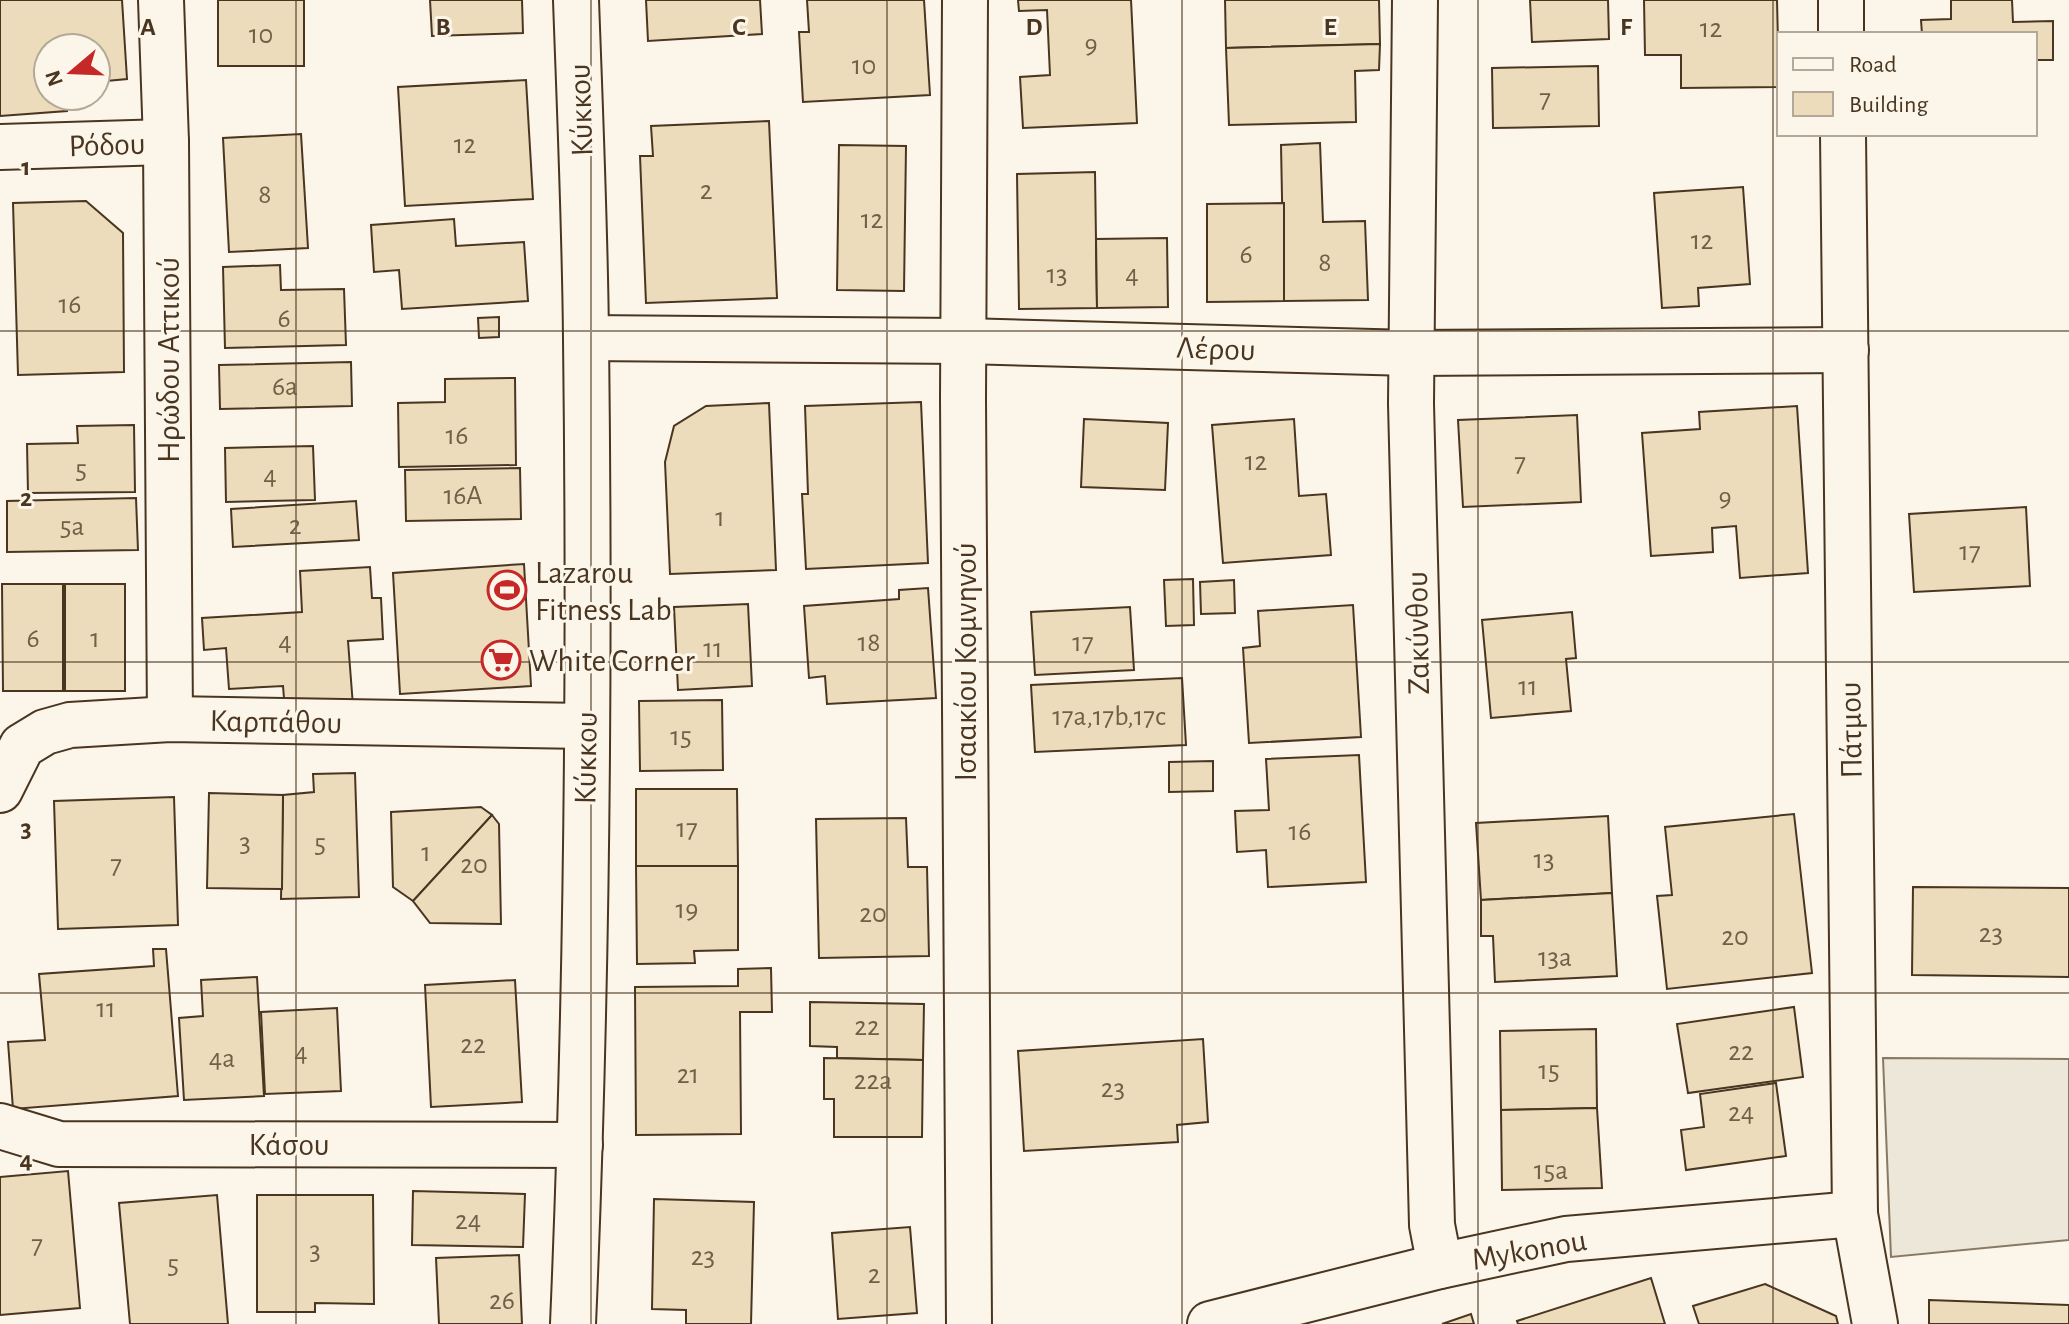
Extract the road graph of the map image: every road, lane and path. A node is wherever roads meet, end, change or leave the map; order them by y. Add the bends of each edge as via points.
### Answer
1 (161, 0) edge
2 (576, 0) edge
3 (965, 0) edge
4 (1415, 0) edge
5 (1841, 0) edge
6 (1841, 32) edge
7 (1843, 136) edge
8 (166, 142) junction
9 (0, 147) edge
10 (586, 338) junction
11 (964, 341) junction
12 (1846, 350) junction
13 (1411, 353) junction
14 (170, 719) junction
15 (586, 726) junction
16 (0, 790) edge
17 (0, 1126) edge
18 (580, 1145) junction
19 (1855, 1214) junction
20 (1440, 1266) junction
21 (573, 1324) edge
22 (969, 1324) edge
23 (1210, 1324) edge
24 (1875, 1324) edge

1 - 8 street, Ηρώδου Αττικού
2 - 10 street, Κύκκου
3 - 11 street, Ισαακίου Κομνηνού
4 - 13 street, Ζακύνθου
5 - 6 street
7 - 12 street, Πάτμου
8 - 9 street, Ρόδου
8 - 14 street, Ηρώδου Αττικού
10 - 11 street, Λέρου
10 - 15 street, Κύκκου
11 - 13 street, Λέρου
11 - 22 street, Ισαακίου Κομνηνού
12 - 13 street, Λέρου
12 - 19 street, Πάτμου
13 - 20 street, Ζακύνθου via 1432,1225
14 - 15 street, Καρπάθου
14 - 16 street, Καρπάθου via 70,725 45,732 22,746
15 - 18 street, Κύκκου
17 - 18 street, Κάσου via 59,1144
18 - 21 street, Κύκκου
19 - 20 street, Mykonou via 1566,1239
19 - 24 street, Πάτμου
20 - 23 street, Mykonou

